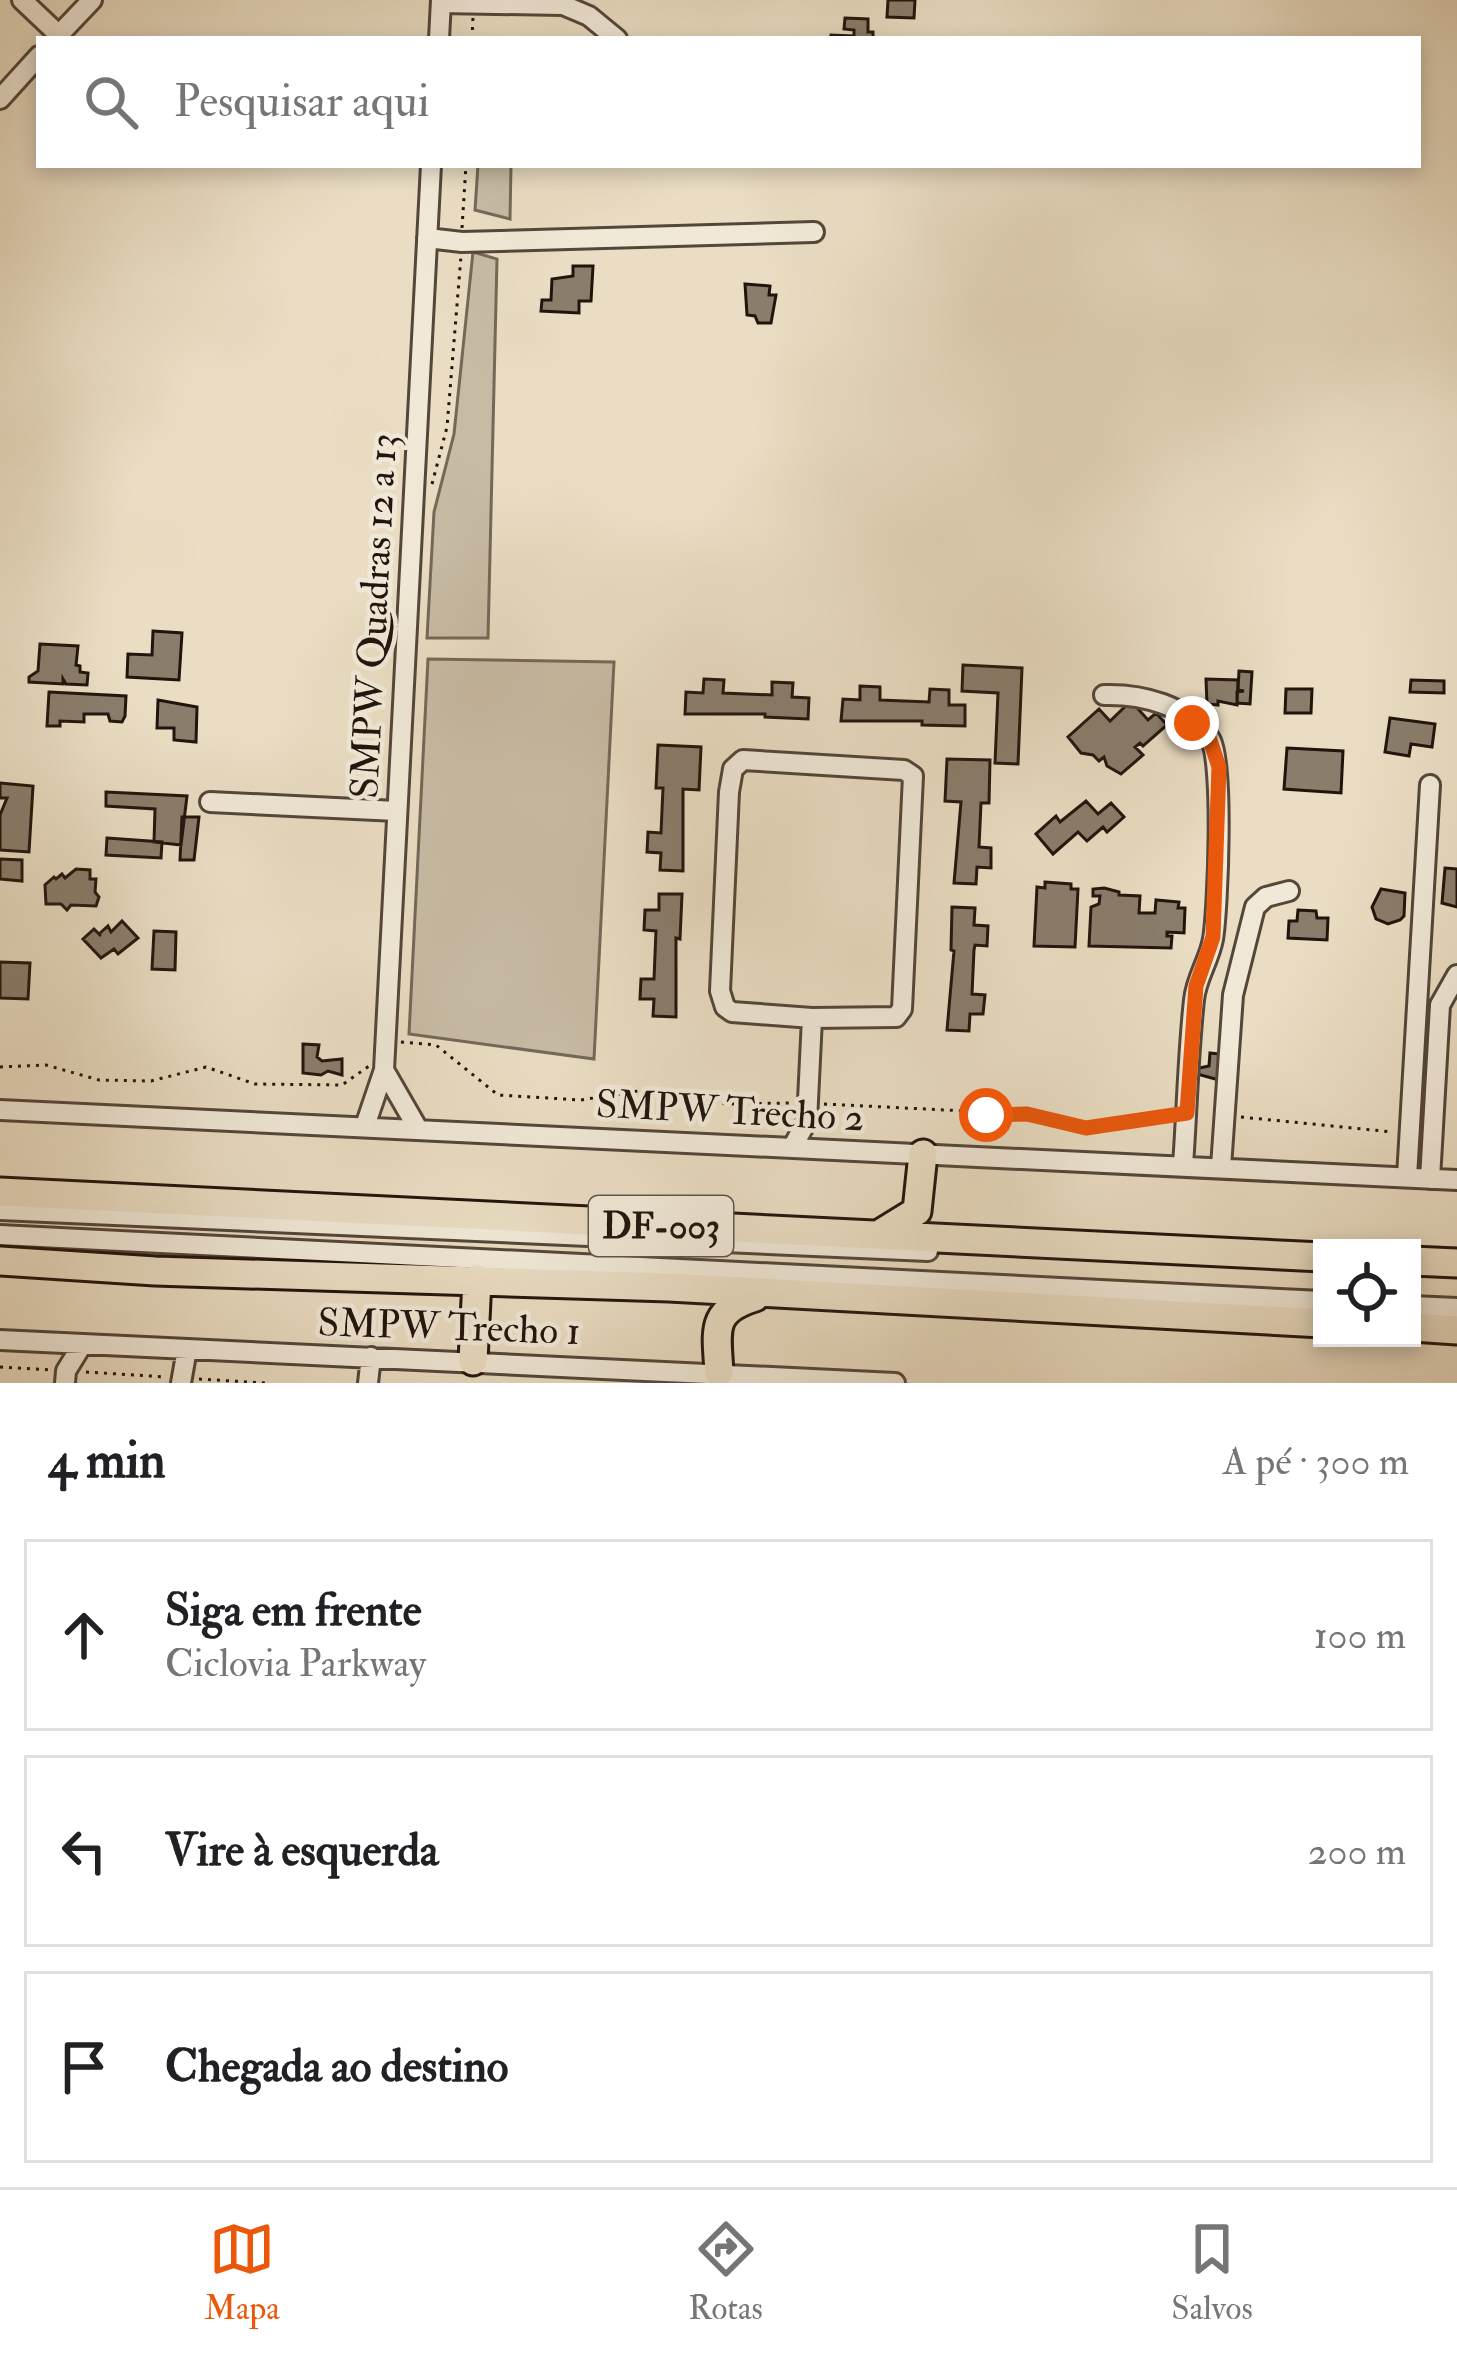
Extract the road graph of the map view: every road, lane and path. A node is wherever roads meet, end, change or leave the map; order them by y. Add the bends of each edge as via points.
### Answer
1 (22, 0) edge
2 (92, 0) edge
3 (441, 2) edge
4 (56, 36) edge
5 (58, 36) edge
6 (439, 36) edge
7 (613, 36) edge
8 (36, 59) edge
9 (0, 99) edge
10 (431, 168) edge
11 (466, 168) edge
12 (814, 232) dead end
13 (427, 238) junction
14 (462, 242) junction
15 (429, 495) dead end
16 (1105, 695) dead end
17 (1430, 785) dead end
18 (210, 802) dead end
19 (398, 811) junction
20 (1289, 891) dead end
21 (1457, 975) edge
22 (812, 1018) junction
23 (384, 1062) junction
24 (0, 1067) edge
25 (0, 1110) edge
26 (807, 1112) junction
27 (1187, 1113) junction
28 (1222, 1115) dead end
29 (365, 1126) junction
30 (418, 1130) junction
31 (1412, 1134) junction
32 (793, 1146) junction
33 (817, 1147) junction
34 (930, 1155) junction
35 (1184, 1165) junction
36 (1221, 1167) junction
37 (1407, 1177) junction
38 (1430, 1179) junction
39 (1457, 1180) edge
40 (0, 1192) edge
41 (0, 1210) edge
42 (0, 1235) edge
43 (872, 1238) junction
44 (966, 1241) junction
45 (1313, 1257) edge
46 (0, 1261) edge
47 (1421, 1263) edge
48 (1313, 1268) edge
49 (1457, 1268) edge
50 (1421, 1271) edge
51 (477, 1279) junction
52 (669, 1287) junction
53 (763, 1294) junction
54 (1313, 1301) edge
55 (1421, 1306) edge
56 (1457, 1308) edge
57 (1313, 1323) edge
58 (1421, 1328) edge
59 (1457, 1330) edge
60 (0, 1340) edge
61 (51, 1343) junction
62 (82, 1345) junction
63 (188, 1349) junction
64 (371, 1357) junction
65 (472, 1361) junction
66 (0, 1367) edge
67 (713, 1372) junction
68 (65, 1377) edge
69 (181, 1380) edge
70 (769, 1381) edge
71 (266, 1383) edge
72 (368, 1383) edge
73 (870, 1383) edge
74 (896, 1383) edge

1 - 4 street
2 - 5 street
3 - 6 street
3 - 7 street via 563,5
8 - 9 street
10 - 13 street, SMPW Quadras 12 a 13
11 - 14 path
12 - 14 street
13 - 14 street
13 - 19 street, SMPW Quadras 12 a 13
14 - 15 path via 446,428
16 - 27 street via 1157,700 1216,750 1213,937 1196,986
17 - 31 street
18 - 19 street
19 - 23 street, SMPW Quadras 12 a 13
20 - 36 street via 1255,907 1233,995
21 - 38 street via 1440,1005
22 - 22 street via 891,1018 902,1009 914,780 904,770 740,761 729,792 722,1001 732,1012
22 - 26 street
23 - 24 path via 342,1085 255,1084 206,1067 152,1082 99,1080 46,1065
23 - 26 path via 400,1042 436,1045 498,1095 581,1100 650,1089
23 - 29 street, SMPW Quadras 12 a 13
23 - 30 street
25 - 29 street, SMPW Trecho 2
26 - 27 path via 1027,1114 1086,1128
26 - 32 street
26 - 33 street
27 - 35 street
28 - 31 path
29 - 30 street, SMPW Trecho 2
30 - 32 street, SMPW Trecho 2
31 - 37 street
32 - 33 street, SMPW Trecho 2
33 - 34 street, SMPW Trecho 2
34 - 35 street, SMPW Trecho 2
34 - 43 highway via 917,1211
34 - 44 highway via 930,1212
35 - 36 street, SMPW Trecho 2
36 - 37 street, SMPW Trecho 2
37 - 38 street, SMPW Trecho 2
38 - 39 street, SMPW Trecho 2
40 - 43 highway, DF-003
41 - 48 street
42 - 54 street
43 - 44 highway, DF-003
44 - 45 highway, DF-003
46 - 51 highway, DF-003
47 - 49 highway
49 - 50 street
51 - 52 highway, DF-003
51 - 65 highway
52 - 53 highway, DF-003
52 - 67 highway via 705,1314
53 - 57 highway, DF-003
53 - 67 highway via 722,1315
55 - 56 street
58 - 59 highway
60 - 61 street, SMPW Trecho 1
61 - 62 street, SMPW Trecho 1
61 - 68 street
62 - 63 street, SMPW Trecho 1
62 - 68 street
63 - 64 street, SMPW Trecho 1
63 - 69 street
64 - 65 street, SMPW Trecho 1
64 - 72 street
65 - 67 street, SMPW Trecho 1
66 - 68 path
67 - 70 street, SMPW Trecho 1
68 - 69 path
69 - 71 path
70 - 73 street, SMPW Trecho 1
73 - 74 street, SMPW Trecho 1

